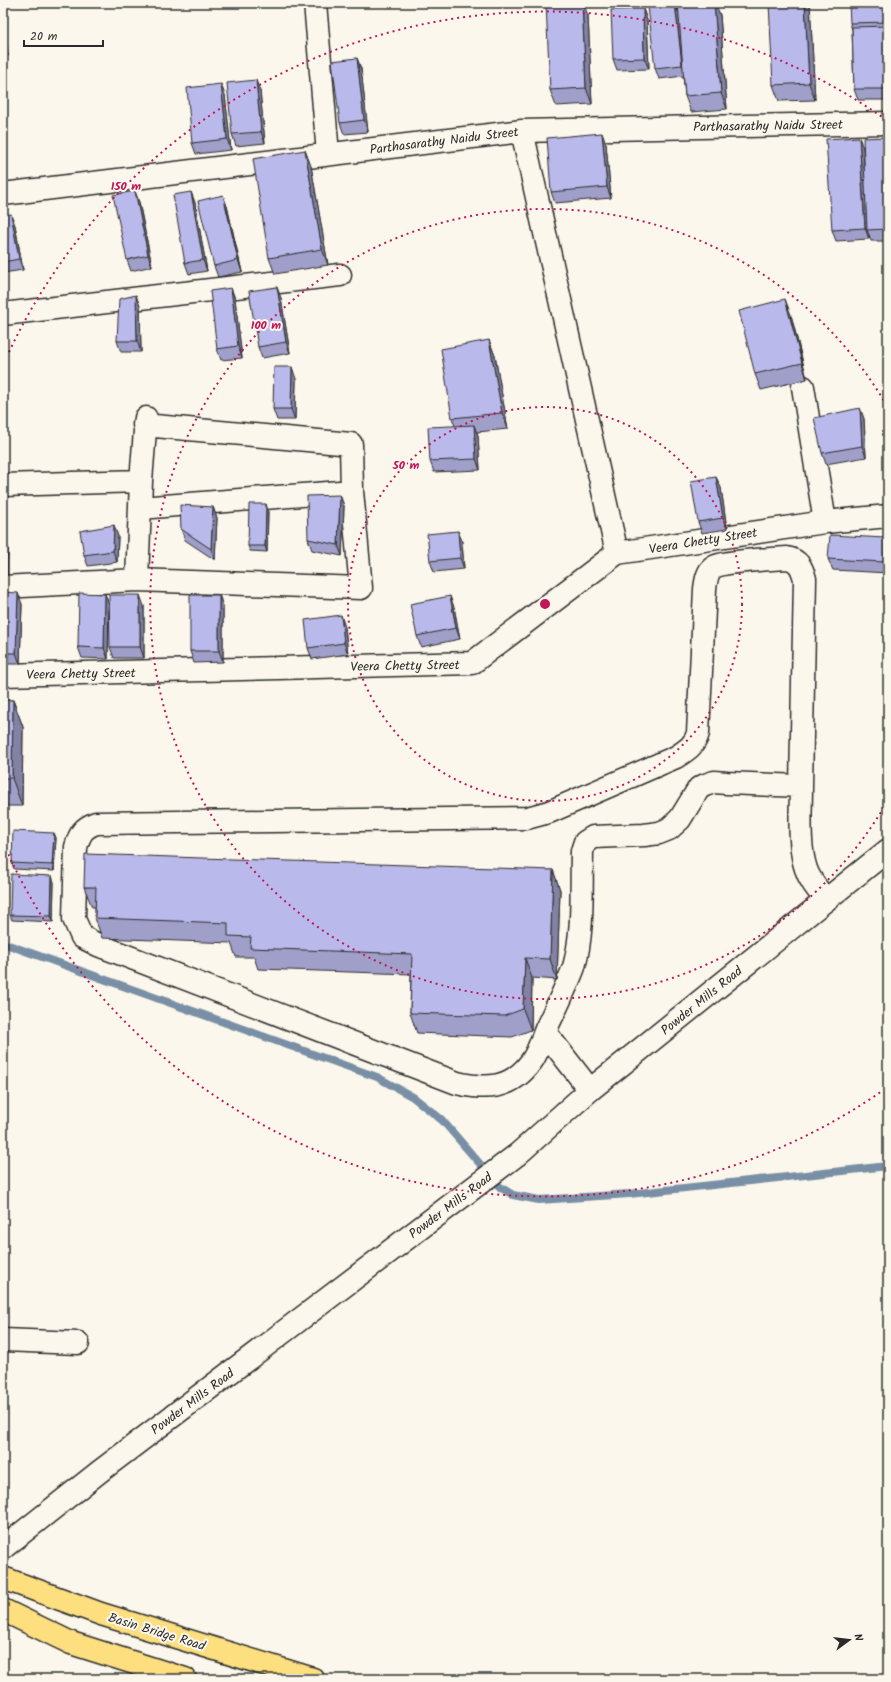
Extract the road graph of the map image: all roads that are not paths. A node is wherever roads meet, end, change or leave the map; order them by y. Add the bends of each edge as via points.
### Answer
1 (315, 3) edge
2 (888, 123) edge
3 (522, 131) junction
4 (328, 154) junction
5 (3, 194) edge
6 (340, 275) dead end
7 (3, 314) edge
8 (803, 387) dead end
9 (141, 480) junction
10 (3, 485) edge
11 (352, 491) junction
12 (140, 508) junction
13 (888, 516) edge
14 (825, 522) junction
15 (617, 553) junction
16 (137, 580) junction
17 (3, 586) edge
18 (3, 675) edge
19 (801, 786) junction
20 (888, 850) edge
21 (826, 900) junction
22 (545, 1032) junction
23 (590, 1090) junction
24 (3, 1340) edge
25 (78, 1343) dead end
26 (3, 1548) edge
27 (3, 1578) edge
28 (3, 1610) edge
29 (185, 1679) edge
30 (313, 1679) edge

1 - 4 street
2 - 3 street, Parthasarathy Naidu Street
3 - 4 street, Parthasarathy Naidu Street
3 - 15 street
4 - 5 street, Parthasarathy Naidu Street
6 - 7 street
8 - 14 street
9 - 10 street
9 - 11 street via 145,422 351,444
9 - 12 street
11 - 12 street
11 - 16 street via 361,588
12 - 16 street
13 - 14 street, Veera Chetty Street
14 - 15 street, Veera Chetty Street
15 - 18 street, Veera Chetty Street via 472,663
16 - 17 street
19 - 21 street via 800,820 806,869
19 - 22 street via 714,782 699,788 680,819 669,829 644,835 593,837 585,842 582,851 581,929 578,954
19 - 22 street via 805,579 800,564 788,558 731,563 710,570 705,589 696,742 676,757 549,812 527,818 110,822 86,827 79,837 76,847 74,918 82,937 98,945 457,1083 474,1087 488,1088 518,1076 531,1061
20 - 21 street, Powder Mills Road
21 - 23 street, Powder Mills Road
22 - 23 street
23 - 26 street, Powder Mills Road via 518,1154 99,1472
24 - 25 street
27 - 30 main road, Basin Bridge Road via 101,1614
28 - 29 main road via 71,1643

